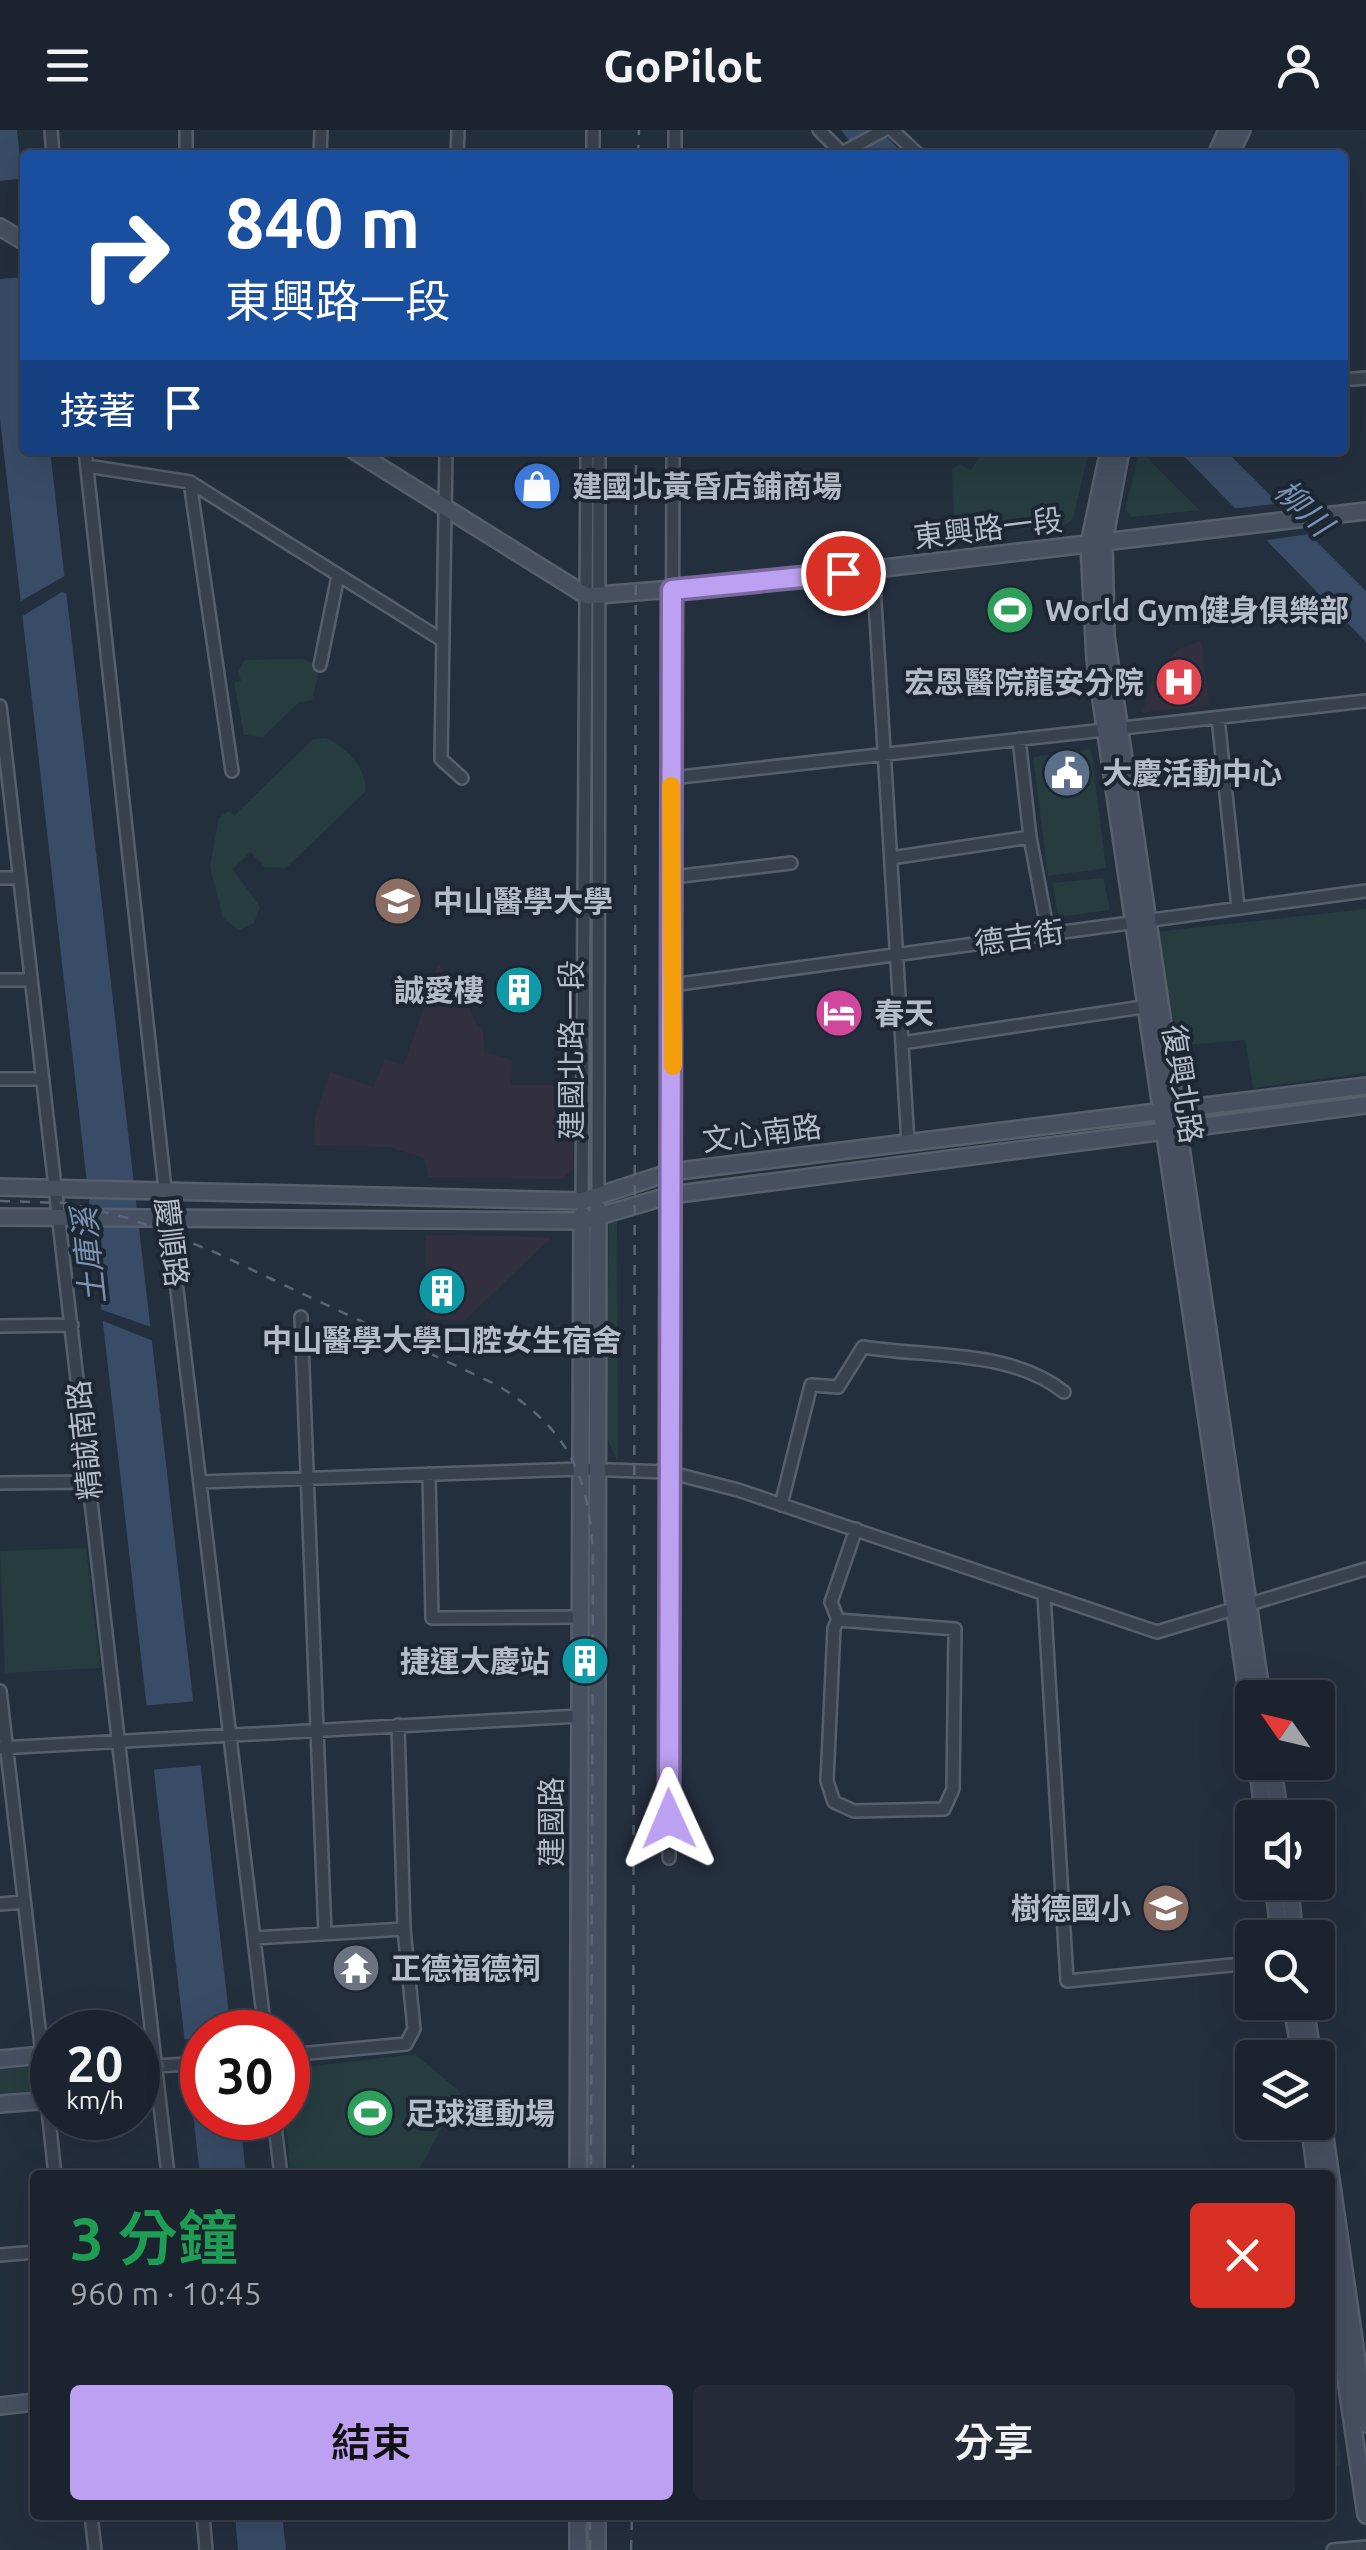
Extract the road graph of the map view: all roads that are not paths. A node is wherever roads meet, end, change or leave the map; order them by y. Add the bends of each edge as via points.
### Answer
1 (819, 130) edge
2 (888, 130) edge
3 (846, 150) edge
4 (914, 150) edge
5 (86, 455) edge
6 (361, 455) edge
7 (446, 455) edge
8 (587, 455) edge
9 (600, 455) edge
10 (673, 455) edge
11 (1108, 455) edge
12 (1121, 455) edge
13 (87, 466) junction
14 (190, 482) junction
15 (443, 507) junction
16 (1366, 511) edge
17 (1096, 543) junction
18 (873, 569) junction
19 (338, 576) junction
20 (672, 590) junction
21 (594, 595) junction
22 (442, 640) junction
23 (320, 665) dead end
24 (1366, 700) edge
25 (0, 706) edge
26 (1218, 718) junction
27 (1111, 731) junction
28 (1019, 739) junction
29 (883, 756) junction
30 (232, 771) dead end
31 (462, 778) dead end
32 (671, 778) junction
33 (1030, 837) junction
34 (891, 858) junction
35 (791, 864) dead end
36 (673, 876) junction
37 (0, 878) edge
38 (19, 878) junction
39 (1366, 891) edge
40 (1238, 908) junction
41 (1138, 920) junction
42 (1048, 933) junction
43 (896, 953) junction
44 (0, 980) edge
45 (31, 980) junction
46 (672, 985) junction
47 (1143, 1007) junction
48 (902, 1044) junction
49 (0, 1079) edge
50 (43, 1079) junction
51 (1366, 1086) edge
52 (1366, 1105) edge
53 (1167, 1109) junction
54 (1171, 1132) junction
55 (908, 1142) junction
56 (671, 1172) junction
57 (0, 1187) edge
58 (58, 1188) junction
59 (165, 1190) junction
60 (671, 1195) junction
61 (590, 1198) junction
62 (168, 1216) junction
63 (0, 1217) edge
64 (61, 1217) junction
65 (590, 1218) junction
66 (300, 1317) dead end
67 (0, 1326) edge
68 (72, 1326) junction
69 (1064, 1392) dead end
70 (589, 1470) junction
71 (668, 1472) junction
72 (429, 1474) junction
73 (305, 1480) junction
74 (89, 1482) junction
75 (200, 1482) junction
76 (0, 1484) edge
77 (781, 1505) junction
78 (856, 1529) junction
79 (1366, 1568) edge
80 (1044, 1596) junction
81 (1243, 1608) junction
82 (579, 1617) junction
83 (838, 1620) junction
84 (1248, 1680) edge
85 (1258, 1680) edge
86 (0, 1690) edge
87 (579, 1716) junction
88 (398, 1726) junction
89 (316, 1730) junction
90 (229, 1734) junction
91 (119, 1740) junction
92 (3, 1748) edge
93 (15, 1824) junction
94 (0, 1825) edge
95 (669, 1858) dead end
96 (24, 1902) junction
97 (0, 1904) edge
98 (404, 1929) junction
99 (324, 1934) junction
100 (254, 1938) junction
101 (1235, 1965) edge
102 (40, 2010) edge
103 (150, 2010) edge
104 (262, 2010) edge
105 (310, 2053) edge
106 (30, 2056) edge
107 (0, 2059) edge
108 (30, 2102) edge
109 (160, 2102) edge
110 (0, 2104) edge
111 (53, 2140) edge
112 (276, 2140) edge
113 (1312, 2140) edge
114 (1325, 2140) edge
115 (55, 2170) edge
116 (167, 2170) edge
117 (279, 2170) edge
118 (578, 2170) edge
119 (596, 2170) edge
120 (1315, 2170) edge
121 (1329, 2170) edge
122 (1335, 2216) edge
123 (30, 2252) edge
124 (0, 2255) edge
125 (1335, 2295) edge
126 (30, 2403) edge
127 (0, 2406) edge
128 (1362, 2418) edge
129 (1366, 2516) edge
130 (92, 2520) edge
131 (203, 2520) edge
132 (578, 2520) edge
133 (597, 2520) edge
134 (1366, 2548) edge
135 (95, 2550) edge
136 (206, 2550) edge
137 (578, 2550) edge
138 (596, 2550) edge
139 (1333, 2550) edge

1 - 3 street
2 - 3 street
2 - 4 street
5 - 13 street, 慶順路
6 - 15 main road
7 - 15 street
8 - 21 street, 建國北路一段
9 - 21 street, 建國北路一段
10 - 20 street
11 - 17 main road, 復興北路
12 - 17 main road, 復興北路
13 - 14 street
13 - 59 street, 慶順路
14 - 19 street
14 - 30 street
15 - 21 main road
15 - 22 street
16 - 17 main road, 東興路一段
17 - 18 main road, 東興路一段
17 - 27 main road, 復興北路
18 - 20 main road, 東興路一段
18 - 29 street
19 - 22 street
19 - 23 street
20 - 21 main road, 東興路一段
20 - 32 street
21 - 61 street, 建國北路一段
22 - 31 street via 441,758
24 - 26 street
25 - 38 street, 精誠南路
26 - 27 street
26 - 40 street
27 - 28 street
27 - 41 main road, 復興北路
28 - 29 street
28 - 33 street
29 - 32 street
29 - 34 street
32 - 36 street
33 - 34 street
33 - 42 street
34 - 43 street
35 - 36 street
36 - 46 street
37 - 38 street
38 - 45 street, 精誠南路
39 - 40 street, 德吉街
40 - 41 street, 德吉街
41 - 42 street, 德吉街
41 - 47 main road, 復興北路
41 - 53 main road, 復興北路
42 - 43 street, 德吉街
43 - 46 street, 德吉街
43 - 48 street
44 - 45 street
45 - 50 street, 精誠南路
46 - 56 street
47 - 48 street
47 - 53 main road, 復興北路
48 - 55 street
49 - 50 street
50 - 58 street, 精誠南路
51 - 53 main road, 文心南路
52 - 54 main road, 文心南路
53 - 54 main road, 復興北路
53 - 55 main road, 文心南路
54 - 60 main road, 文心南路
54 - 81 main road, 復興北路
55 - 56 main road, 文心南路
56 - 60 street
56 - 61 main road, 文心南路
57 - 58 main road
58 - 59 main road, 文心南路
58 - 64 street, 精誠南路
59 - 61 main road, 文心南路
59 - 62 street, 慶順路
60 - 65 main road, 文心南路
60 - 71 street
61 - 65 main road, 建國北路一段
62 - 64 main road, 文心南路
62 - 65 main road, 文心南路
62 - 75 street, 慶順路
63 - 64 main road
64 - 68 street, 精誠南路
65 - 70 main road, 建國北路一段
66 - 73 street
67 - 68 street
68 - 74 street, 精誠南路
69 - 77 street via 1015,1364 863,1347 838,1387 811,1384
70 - 71 street
70 - 72 street
70 - 82 main road, 建國路
70 - 119 main road, 建國路
71 - 77 street
71 - 95 street
72 - 73 street
72 - 82 street via 432,1618
73 - 75 street
73 - 89 street
74 - 76 street
74 - 91 street, 精誠南路
75 - 90 street, 慶順路
77 - 78 street
78 - 80 street
78 - 83 street via 831,1602
79 - 81 street
80 - 81 street via 1158,1632
80 - 101 street via 1066,1982
81 - 84 main road, 復興北路
81 - 85 main road, 復興北路
82 - 87 main road, 建國路
83 - 83 street via 954,1629 953,1789 944,1810 854,1811 834,1802 826,1781
86 - 92 street
87 - 88 street
87 - 118 main road, 建國路
88 - 89 street
88 - 98 street
89 - 90 street
89 - 99 street
90 - 91 street
90 - 100 street, 慶順路
91 - 92 street
91 - 103 street, 精誠南路
92 - 93 street
93 - 94 street
93 - 96 street
96 - 97 street
96 - 102 street
98 - 99 street
98 - 105 street via 414,2030 406,2044
99 - 100 street
100 - 104 street, 慶順路
106 - 107 main road
108 - 110 main road
109 - 116 street, 精誠南路
111 - 115 street
112 - 117 street
113 - 120 main road
114 - 121 main road
122 - 128 main road
123 - 124 street
125 - 128 main road
126 - 127 main road
128 - 129 main road
130 - 135 street
131 - 136 street
132 - 137 main road
133 - 138 main road
134 - 139 street

